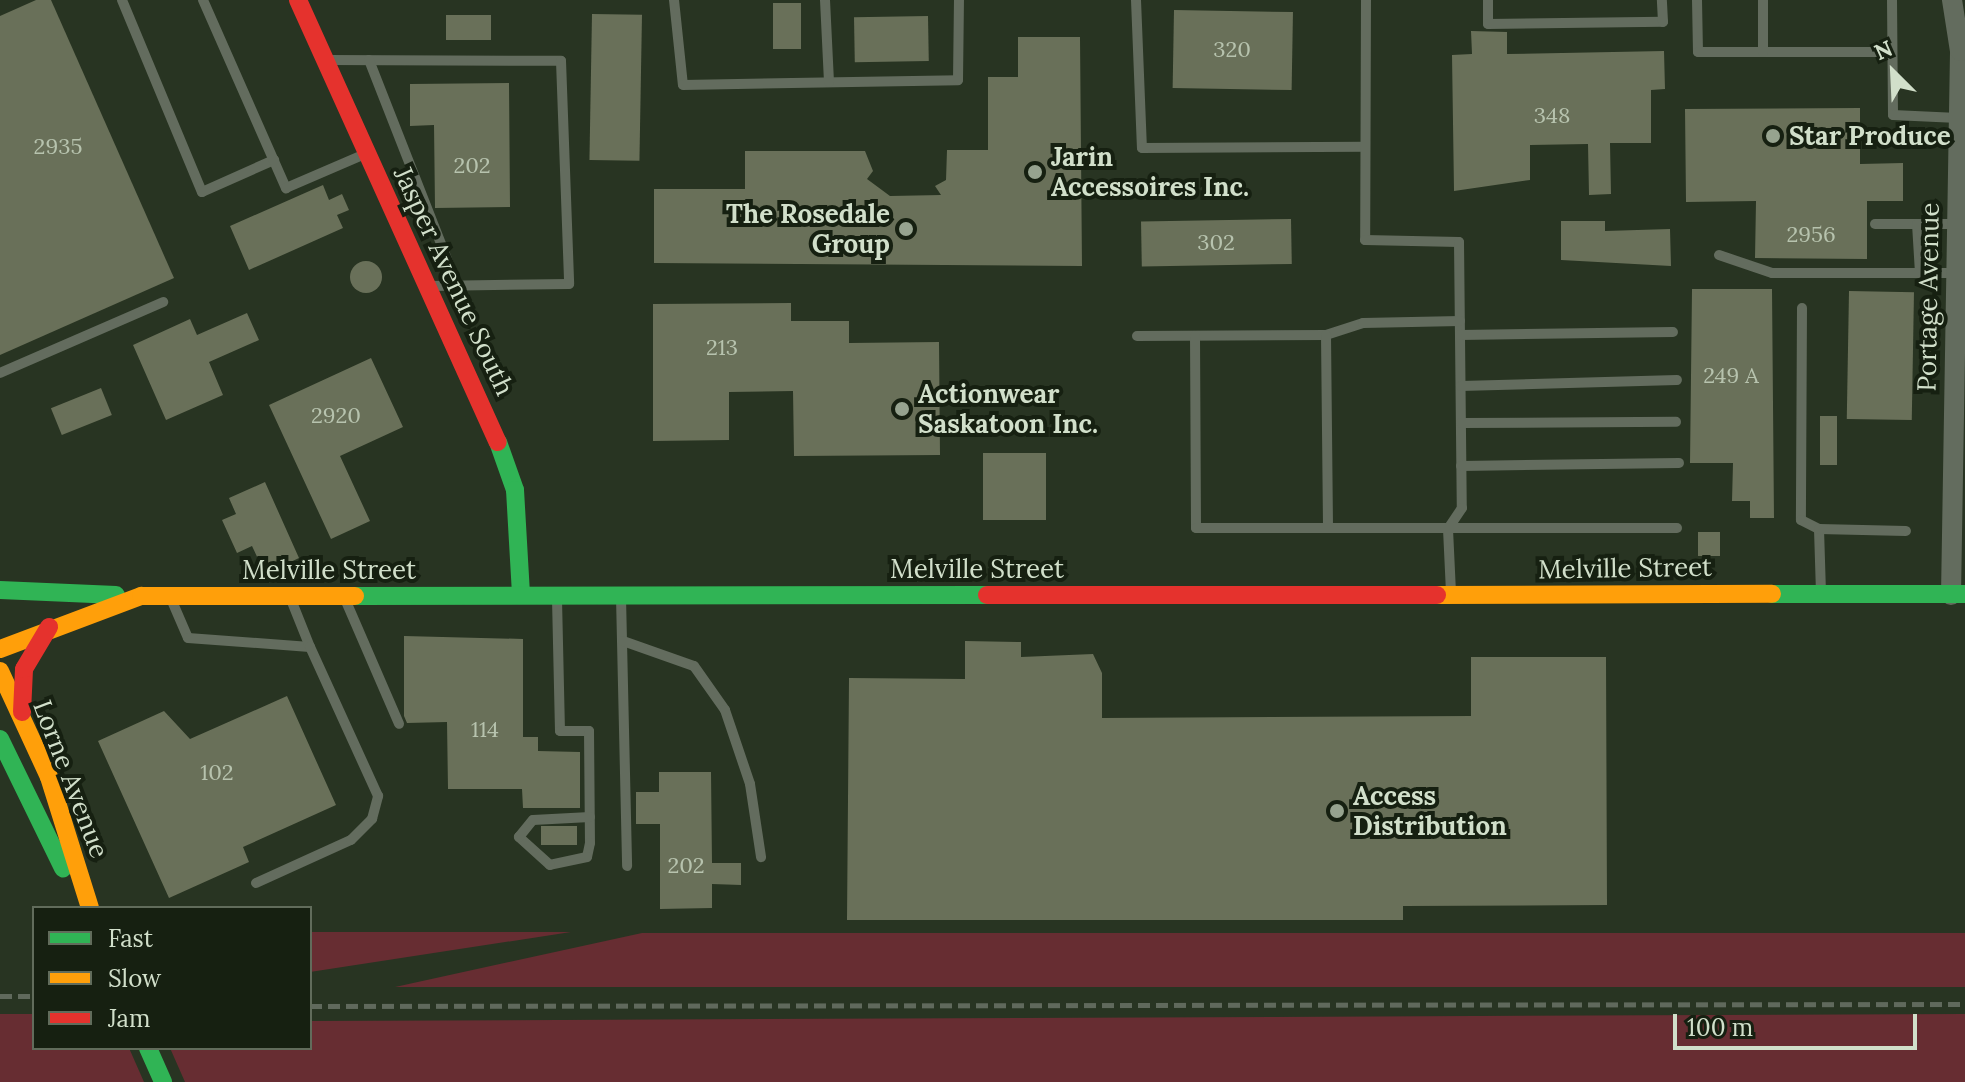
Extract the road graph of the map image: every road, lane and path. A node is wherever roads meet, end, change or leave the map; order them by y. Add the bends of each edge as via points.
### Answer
1 (122, 0) edge
2 (203, 0) edge
3 (298, 0) edge
4 (674, 0) edge
5 (825, 0) edge
6 (959, 0) edge
7 (1136, 0) edge
8 (1366, 0) edge
9 (1488, 0) edge
10 (1662, 0) edge
11 (1697, 0) edge
12 (1763, 0) edge
13 (1892, 0) edge
14 (1952, 0) edge
15 (1763, 52) junction
16 (1892, 52) junction
17 (325, 60) junction
18 (369, 60) junction
19 (829, 82) junction
20 (1958, 118) junction
21 (1365, 147) junction
22 (367, 153) junction
23 (274, 160) junction
24 (1875, 224) dead end
25 (1917, 224) junction
26 (1954, 224) junction
27 (1719, 255) dead end
28 (1920, 273) junction
29 (1952, 273) junction
30 (457, 285) junction
31 (428, 286) junction
32 (163, 302) dead end
33 (1802, 308) dead end
34 (1460, 321) junction
35 (1673, 332) dead end
36 (1326, 335) junction
37 (1460, 335) junction
38 (1137, 336) dead end
39 (1195, 336) junction
40 (0, 373) edge
41 (1958, 373) edge
42 (1677, 380) dead end
43 (1461, 386) junction
44 (1676, 422) dead end
45 (1461, 423) junction
46 (1679, 463) dead end
47 (1461, 466) junction
48 (1958, 524) edge
49 (1328, 528) junction
50 (1677, 528) dead end
51 (1448, 529) junction
52 (1819, 529) junction
53 (1906, 531) dead end
54 (0, 590) edge
55 (1821, 592) junction
56 (1958, 594) edge
57 (170, 595) junction
58 (521, 595) junction
59 (621, 595) junction
60 (1452, 595) junction
61 (141, 596) junction
62 (290, 597) junction
63 (344, 597) junction
64 (557, 597) junction
65 (49, 627) junction
66 (623, 641) junction
67 (310, 647) junction
68 (0, 649) edge
69 (0, 671) edge
70 (22, 718) junction
71 (399, 724) dead end
72 (0, 739) edge
73 (590, 817) junction
74 (761, 857) dead end
75 (627, 866) dead end
76 (256, 883) dead end
77 (81, 906) edge
78 (89, 906) edge
79 (149, 1050) edge
80 (163, 1082) edge

1 - 23 lane via 202,192
2 - 23 lane
3 - 17 street, Jasper Avenue South
4 - 19 lane via 683,85
5 - 19 lane
6 - 19 lane via 958,80
7 - 21 lane via 1142,148
8 - 21 lane
9 - 10 lane via 1488,24 1663,22
11 - 15 lane via 1698,52
12 - 15 lane
13 - 16 lane
14 - 20 street, Portage Avenue
15 - 16 lane
16 - 20 lane via 1893,115
17 - 18 lane
17 - 22 street, Jasper Avenue South
18 - 30 lane
18 - 30 lane via 561,61 569,284
20 - 26 street, Portage Avenue
21 - 34 lane via 1365,240 1459,242
22 - 23 lane via 286,188
22 - 31 street, Jasper Avenue South
24 - 25 lane
25 - 26 lane
25 - 28 lane
26 - 29 street, Portage Avenue
27 - 28 lane via 1772,273
28 - 29 lane
29 - 41 street, Portage Avenue
30 - 31 lane
31 - 58 street, Jasper Avenue South via 515,490
32 - 40 lane
33 - 52 lane via 1801,520
34 - 36 lane via 1363,323
34 - 37 lane
35 - 37 lane
36 - 39 lane
36 - 49 lane
37 - 43 lane
38 - 39 lane
39 - 49 lane via 1196,528
41 - 48 street, Portage Avenue
42 - 43 lane
43 - 45 lane
44 - 45 lane
45 - 47 lane
46 - 47 lane
47 - 51 lane via 1462,508
48 - 56 street, Portage Avenue
49 - 51 lane
50 - 51 lane
51 - 60 lane
52 - 53 lane
52 - 55 lane
54 - 61 street
55 - 56 street, Melville Street
55 - 60 street, Melville Street
57 - 61 street, Melville Street
57 - 62 street, Melville Street
57 - 67 lane via 188,638
58 - 63 street, Melville Street
58 - 64 street, Melville Street
59 - 60 street, Melville Street
59 - 64 street, Melville Street
59 - 66 lane
61 - 65 street, Melville Street
62 - 63 street, Melville Street
62 - 67 lane
63 - 71 lane
64 - 73 lane via 560,731 589,731
65 - 68 street, Melville Street
65 - 70 street via 24,669
66 - 74 lane via 694,666 725,710 750,784
66 - 75 lane
67 - 76 lane via 378,796 372,819 351,840
69 - 70 street, Lorne Avenue
70 - 78 street, Lorne Avenue
72 - 77 street, Lorne Avenue
73 - 73 lane via 587,857 573,865 550,865 519,837 533,820
79 - 80 street

